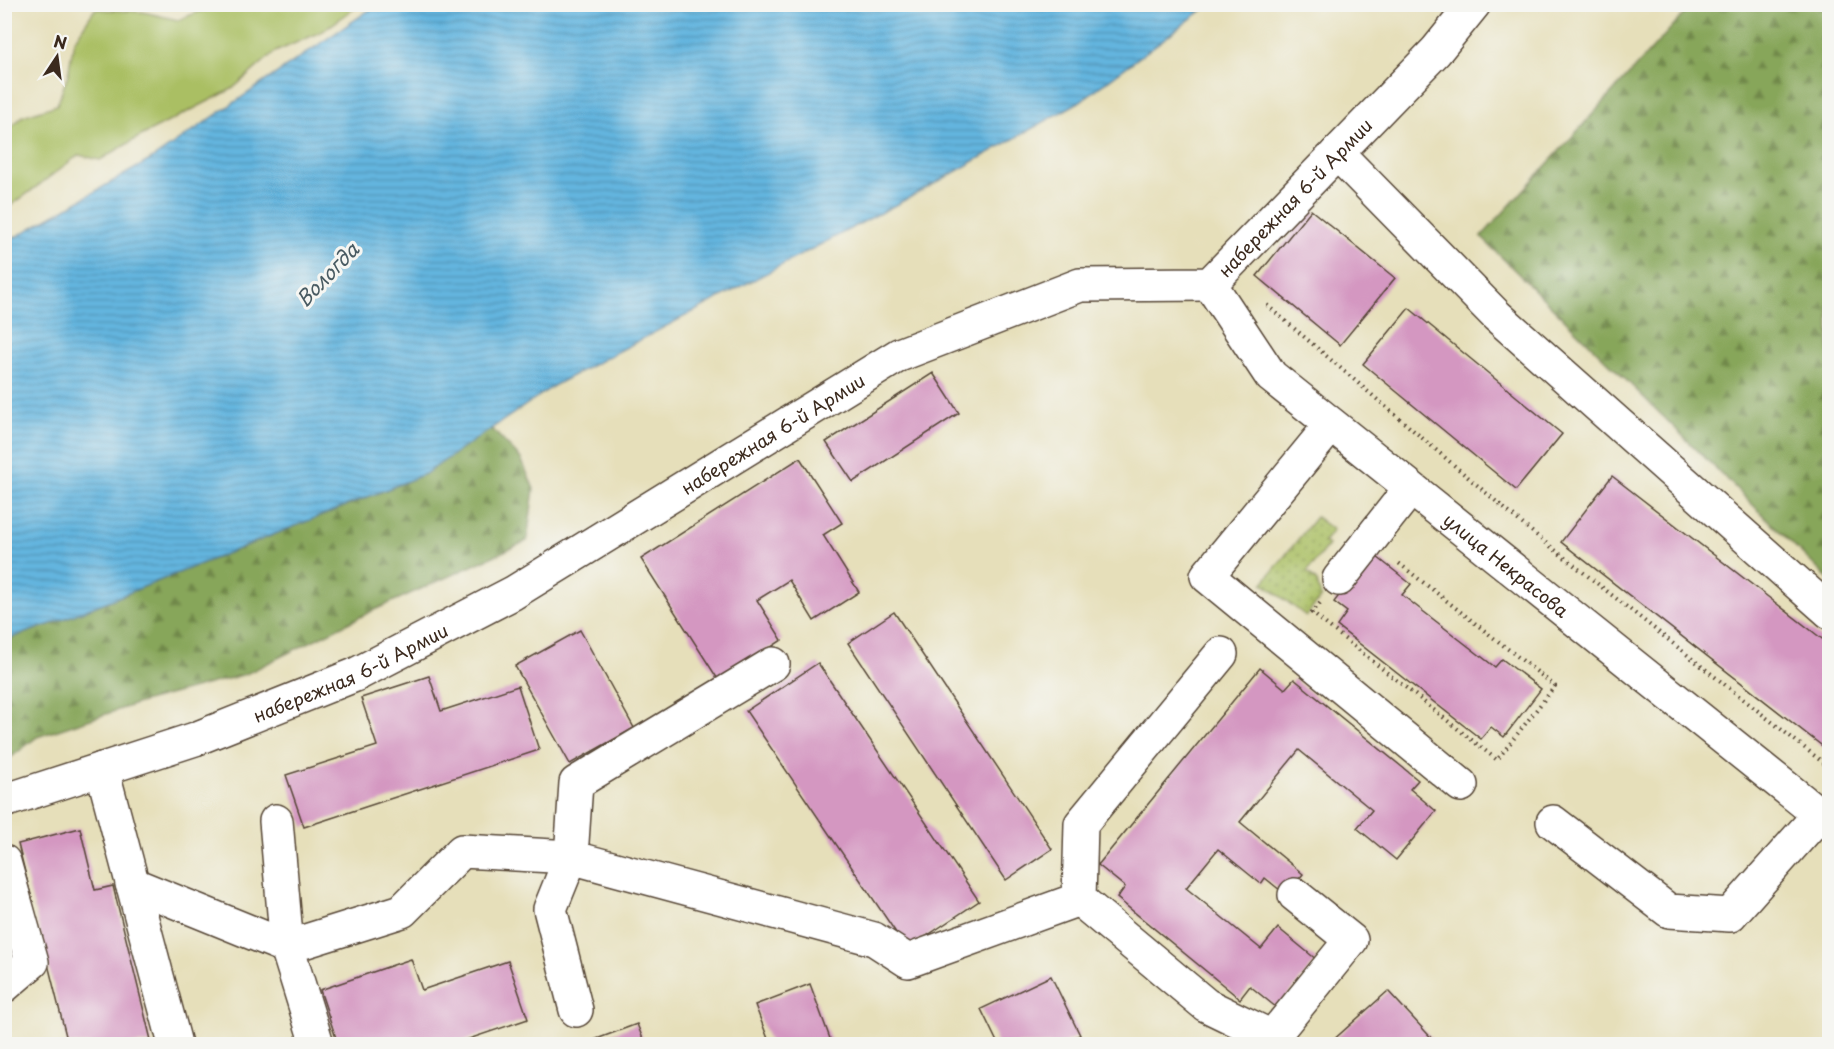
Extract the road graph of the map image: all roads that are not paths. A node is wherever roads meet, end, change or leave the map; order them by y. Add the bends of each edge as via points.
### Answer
1 (1474, 4) edge
2 (1337, 153) junction
3 (1217, 276) junction
4 (1331, 425) junction
5 (1410, 489) junction
6 (1340, 579) road end
7 (1830, 612) edge
8 (1221, 654) dead end
9 (773, 664) dead end
10 (102, 769) junction
11 (1461, 785) dead end
12 (4, 801) edge
13 (1824, 819) edge
14 (276, 821) dead end
15 (1553, 822) dead end
16 (571, 857) junction
17 (4, 862) edge
18 (132, 884) junction
19 (1295, 895) dead end
20 (1079, 899) junction
21 (287, 948) junction
22 (4, 986) edge
23 (576, 1010) dead end
24 (175, 1044) edge
25 (317, 1044) edge

1 - 2 street, набережная 6-й Армии via 1436,51
2 - 3 street, набережная 6-й Армии
2 - 7 street via 1497,316
3 - 4 street, улица Некрасова via 1271,376
3 - 10 street, набережная 6-й Армии via 1080,285 898,355 513,593 355,675 195,739
4 - 5 street, улица Некрасова
4 - 11 street via 1207,576
5 - 6 street
5 - 13 street, улица Некрасова
8 - 20 street via 1081,824
9 - 16 street via 576,783
10 - 12 street, набережная 6-й Армии
10 - 18 street
13 - 15 street via 1730,915 1669,911
14 - 21 street
16 - 20 street via 874,939 908,961
16 - 21 street via 462,851 402,911
16 - 23 street via 550,909
17 - 22 street via 32,962
18 - 21 street
18 - 24 street
19 - 20 street via 1351,940 1272,1037 1206,1005
21 - 25 street

